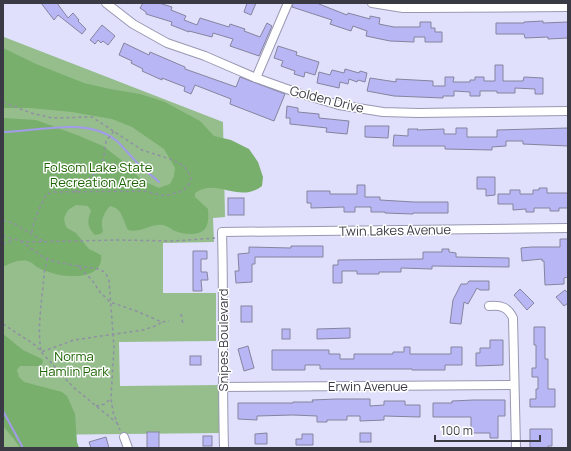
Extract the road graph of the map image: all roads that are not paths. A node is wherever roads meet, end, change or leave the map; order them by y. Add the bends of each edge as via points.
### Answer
1 (106, 3) edge
2 (288, 3) edge
3 (372, 3) edge
4 (568, 7) edge
5 (256, 78) junction
6 (568, 111) edge
7 (568, 228) edge
8 (222, 235) joint
9 (489, 306) dead end
10 (514, 385) junction
11 (222, 387) junction
12 (124, 437) road end
13 (128, 448) edge
14 (224, 448) edge
15 (516, 448) edge

1 - 5 street, Golden Drive via 133,24 167,43 206,56
2 - 5 street
3 - 4 street via 403,8
5 - 6 street, Golden Drive via 318,99 383,112 418,114
7 - 8 street, Twin Lakes Avenue
8 - 11 street, Snipes Boulevard
9 - 10 street via 508,309 513,318
10 - 11 street, Erwin Avenue
10 - 15 street
11 - 14 street, Snipes Boulevard
12 - 13 street

